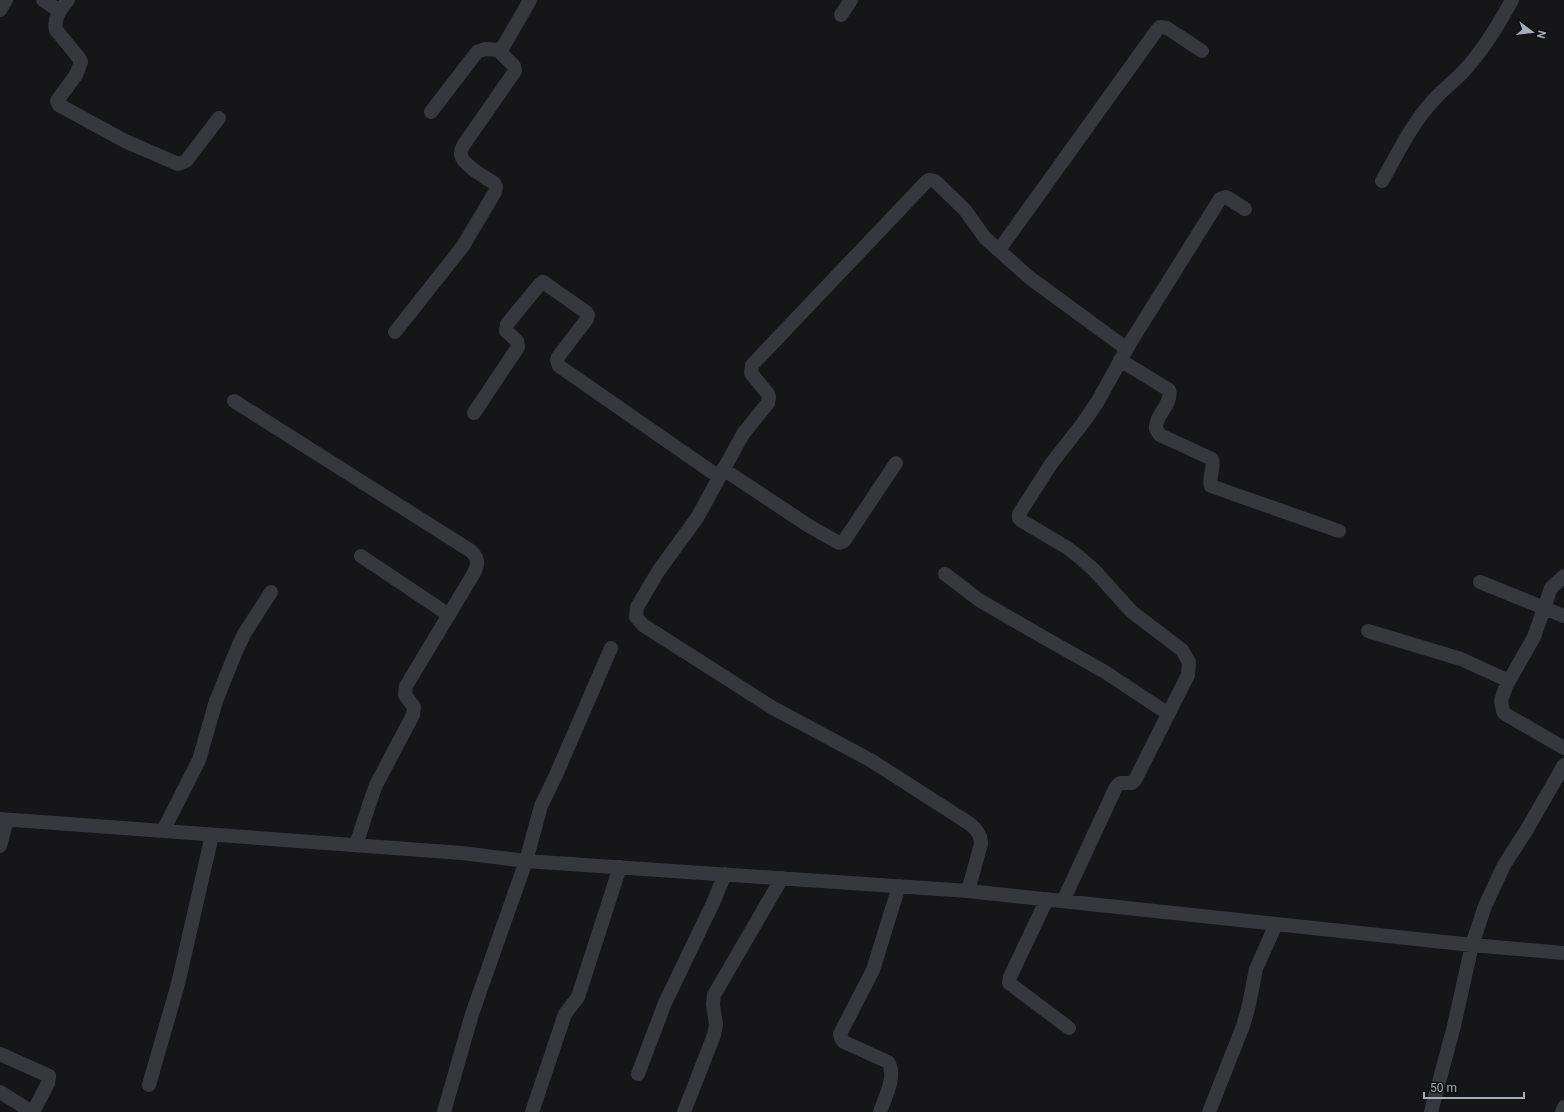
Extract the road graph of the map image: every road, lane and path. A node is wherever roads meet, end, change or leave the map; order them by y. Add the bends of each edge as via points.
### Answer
1 (6, 0) edge
2 (43, 0) edge
3 (530, 0) edge
4 (851, 0) edge
5 (1512, 0) edge
6 (64, 5) edge
7 (0, 10) edge
8 (841, 15) dead end
9 (498, 50) junction
10 (1202, 51) dead end
11 (431, 112) dead end
12 (219, 118) dead end
13 (1382, 181) dead end
14 (1245, 209) dead end
15 (999, 250) junction
16 (395, 332) dead end
17 (1123, 355) junction
18 (234, 401) dead end
19 (474, 413) dead end
20 (896, 462) dead end
21 (721, 473) junction
22 (1339, 531) dead end
23 (361, 556) dead end
24 (945, 574) dead end
25 (1564, 576) edge
26 (1480, 582) dead end
27 (270, 592) dead end
28 (1544, 608) junction
29 (449, 615) junction
30 (1564, 616) edge
31 (1368, 631) dead end
32 (611, 648) dead end
33 (1509, 682) junction
34 (1167, 713) junction
35 (1564, 748) edge
36 (1564, 765) edge
37 (3, 820) edge
38 (163, 831) junction
39 (212, 835) junction
40 (356, 845) junction
41 (0, 846) edge
42 (526, 861) junction
43 (620, 868) junction
44 (725, 874) junction
45 (782, 878) junction
46 (899, 886) junction
47 (968, 891) junction
48 (1047, 899) junction
49 (1063, 901) junction
50 (1276, 924) junction
51 (1472, 945) junction
52 (1564, 953) edge
53 (1069, 1028) dead end
54 (0, 1054) edge
55 (638, 1074) dead end
56 (150, 1085) dead end
57 (0, 1092) edge
58 (1564, 1107) edge
59 (32, 1112) edge
60 (444, 1112) edge
61 (532, 1112) edge
62 (684, 1112) edge
63 (880, 1112) edge
64 (1209, 1112) edge
65 (1431, 1112) edge
66 (1562, 1112) edge

1 - 7 street
2 - 6 street
3 - 9 street via 503,47
4 - 8 street
5 - 13 street via 1475,57 1420,117
6 - 12 street via 56,20 56,30 81,62 76,75 57,101 59,105 124,141 178,164 186,161
9 - 11 street via 485,49 477,52
9 - 16 street via 514,66 515,71 467,140 461,154 465,162 494,184 495,192 463,246
10 - 15 street via 1167,28 1160,27 1156,30
14 - 17 street via 1228,198 1220,199
15 - 17 street
15 - 21 street via 976,228 965,210 935,182 929,180 924,183 752,366 751,373 768,394 769,400 743,434
17 - 22 street via 1169,390 1170,397 1156,423 1156,430 1160,435 1212,459 1211,486
17 - 34 street via 1098,401 1036,485 1021,509 1019,518 1078,556 1132,612 1182,650 1189,662 1188,675
18 - 29 street via 471,551 476,556 477,567
19 - 21 street via 518,347 517,341 506,331 507,324 543,282 588,315 558,357 559,366
20 - 21 street via 844,541 839,543
21 - 47 street via 697,518 659,570 637,607 635,615 638,621 773,708 872,762 970,824 977,830 981,844
23 - 29 street
24 - 34 street via 979,600 1104,672
25 - 28 street via 1551,588
26 - 28 street
27 - 38 street via 237,649 216,701 199,760
28 - 30 street
28 - 33 street via 1534,637
29 - 40 street via 406,686 404,693 414,708 413,715 376,785
31 - 33 street via 1461,659
32 - 42 street via 541,806
33 - 35 street via 1502,701 1505,714
34 - 49 street via 1135,780 1120,783 1116,787
36 - 51 street via 1504,865 1485,906
37 - 38 street
37 - 41 street
38 - 39 street
39 - 40 street
39 - 56 street via 178,984
40 - 42 street
42 - 43 street
42 - 60 street via 472,1014
43 - 44 street
43 - 61 street via 578,997 565,1014
44 - 45 street
44 - 55 street via 665,1003
45 - 46 street
45 - 62 street via 714,995 714,1035
46 - 47 street
46 - 63 street via 873,970 840,1034 844,1042 888,1062 891,1067 892,1073
47 - 48 street
48 - 49 street
48 - 53 street via 1009,984
49 - 50 street
50 - 51 street
50 - 64 street via 1256,969 1249,1005
51 - 52 street
51 - 65 street
54 - 59 street via 49,1076
57 - 59 street
58 - 66 street

